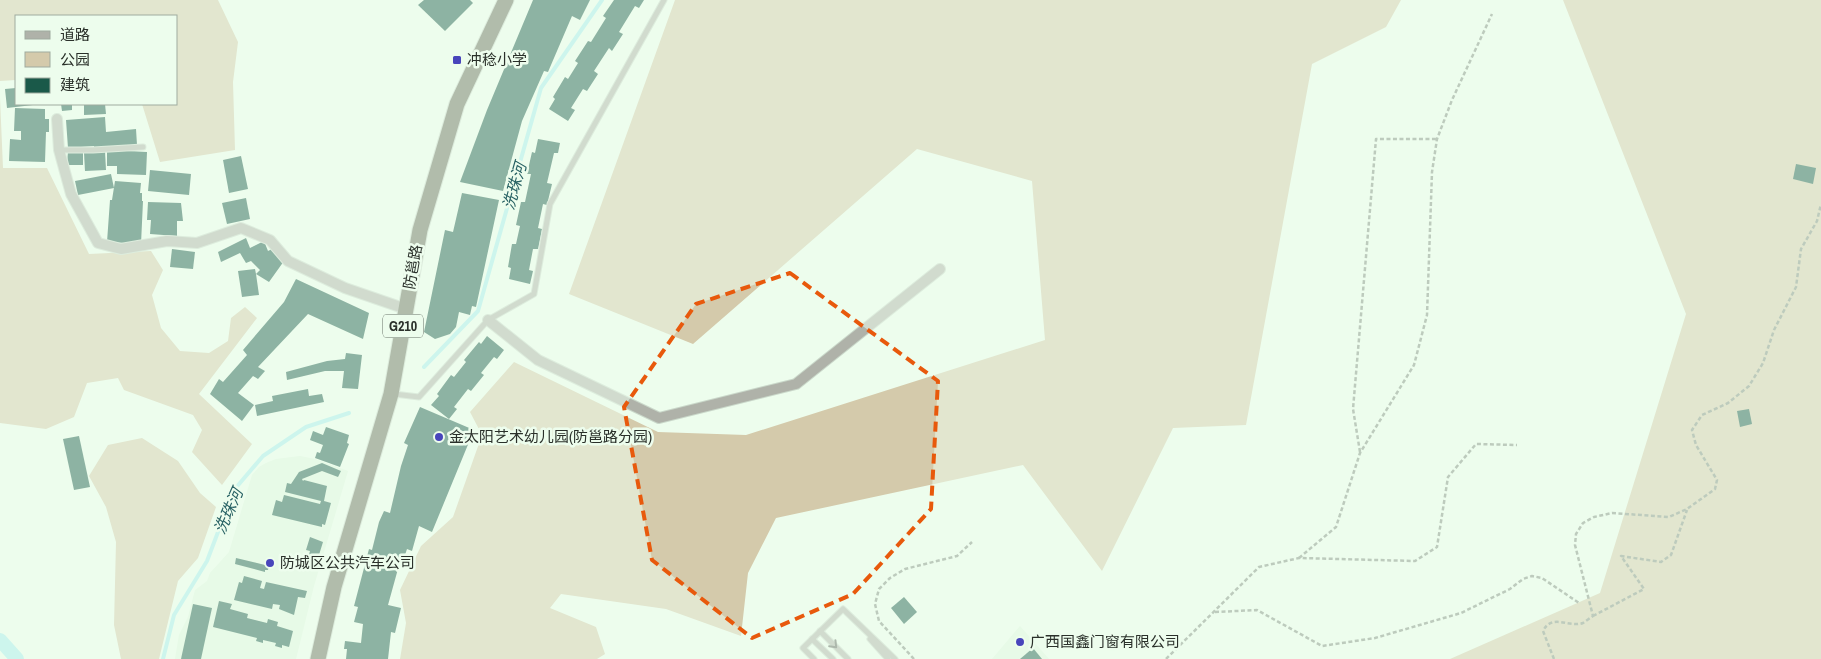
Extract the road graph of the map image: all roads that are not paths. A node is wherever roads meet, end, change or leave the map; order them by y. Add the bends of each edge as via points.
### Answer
1 (506, 0) edge
2 (664, 0) edge
3 (57, 119) dead end
4 (143, 146) dead end
5 (60, 150) junction
6 (940, 270) dead end
7 (406, 309) junction
8 (488, 320) junction
9 (391, 394) junction
10 (843, 609) junction
11 (820, 631) junction
12 (812, 639) junction
13 (318, 659) edge
14 (814, 659) edge
15 (833, 659) edge
16 (848, 659) edge
17 (888, 659) edge
18 (895, 659) edge

1 - 7 highway, 防邕路 / G210 via 457,104 420,230
2 - 8 lane via 550,204 534,294
3 - 5 street
4 - 5 lane
5 - 7 street via 71,194 98,243 121,249 167,242 197,243 241,228 270,240 288,261 345,288
6 - 8 street via 796,384 659,418 538,360
7 - 9 highway, 防邕路 / G210
8 - 9 lane via 419,398
9 - 13 highway, 防邕路 / G210 via 334,587
10 - 11 lane
10 - 17 lane
10 - 18 lane
11 - 12 lane
11 -> 16 lane
12 - 14 lane via 803,648
12 - 15 lane

